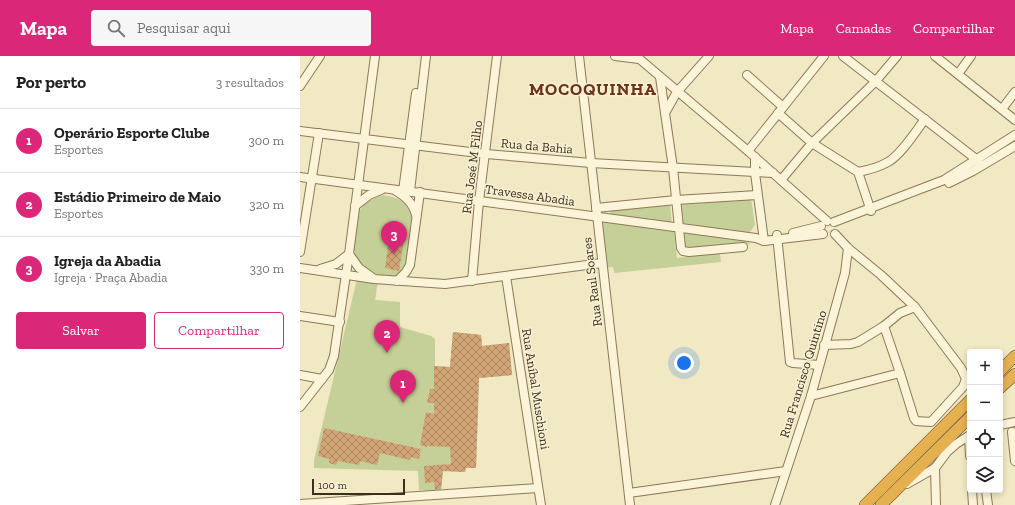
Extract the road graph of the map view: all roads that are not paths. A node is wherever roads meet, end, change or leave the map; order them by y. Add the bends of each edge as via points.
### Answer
1 (320, 56) edge
2 (375, 56) edge
3 (421, 56) edge
4 (426, 56) edge
5 (497, 56) edge
6 (579, 56) edge
7 (615, 56) edge
8 (709, 56) edge
9 (824, 56) edge
10 (843, 56) edge
11 (897, 56) edge
12 (935, 56) edge
13 (971, 56) edge
14 (638, 58) edge
15 (958, 74) junction
16 (747, 75) dead end
17 (660, 77) junction
18 (875, 82) junction
19 (300, 86) edge
20 (677, 92) junction
21 (1015, 92) edge
22 (1002, 109) junction
23 (781, 110) junction
24 (665, 113) junction
25 (925, 119) junction
26 (1015, 120) edge
27 (300, 131) edge
28 (320, 134) junction
29 (1015, 135) edge
30 (364, 139) junction
31 (812, 143) junction
32 (412, 145) junction
33 (1015, 146) edge
34 (748, 151) junction
35 (486, 154) junction
36 (755, 157) junction
37 (976, 159) junction
38 (591, 163) junction
39 (982, 166) junction
40 (674, 168) junction
41 (858, 172) junction
42 (755, 173) junction
43 (773, 173) junction
44 (300, 176) edge
45 (313, 178) junction
46 (781, 180) junction
47 (358, 185) junction
48 (385, 189) junction
49 (394, 190) junction
50 (407, 191) junction
51 (420, 192) junction
52 (757, 195) junction
53 (676, 200) junction
54 (480, 201) junction
55 (355, 206) junction
56 (871, 210) junction
57 (596, 212) junction
58 (417, 215) junction
59 (830, 227) junction
60 (679, 228) junction
61 (777, 237) junction
62 (761, 238) junction
63 (744, 247) dead end
64 (848, 248) junction
65 (300, 252) edge
66 (349, 254) junction
67 (602, 263) junction
68 (300, 268) edge
69 (315, 270) junction
70 (346, 275) junction
71 (506, 276) junction
72 (374, 279) junction
73 (397, 281) junction
74 (472, 281) junction
75 (915, 307) junction
76 (300, 316) edge
77 (340, 322) junction
78 (884, 326) junction
79 (824, 345) junction
80 (1015, 356) edge
81 (819, 365) junction
82 (1003, 368) edge
83 (900, 373) junction
84 (1015, 374) edge
85 (300, 375) edge
86 (322, 379) junction
87 (1003, 385) edge
88 (811, 396) junction
89 (967, 403) edge
90 (300, 407) edge
91 (967, 420) edge
92 (1015, 422) edge
93 (1003, 424) edge
94 (1014, 433) edge
95 (967, 436) edge
96 (1015, 461) edge
97 (935, 468) junction
98 (786, 471) junction
99 (538, 488) junction
100 (894, 492) junction
101 (629, 493) junction
102 (972, 493) edge
103 (986, 493) edge
104 (300, 504) edge
105 (541, 505) edge
106 (630, 505) edge
107 (775, 505) edge
108 (865, 505) edge
109 (881, 505) edge
110 (936, 505) edge
111 (973, 505) edge
112 (988, 505) edge

1 - 19 street
2 - 30 street
3 - 32 street
4 - 32 street
5 - 35 street, Rua José M Filho
6 - 38 street, Rua Raul Soares
7 - 14 street
8 - 20 street
9 - 23 street
10 - 18 street
11 - 18 street
12 - 15 street
13 - 15 street
14 - 17 street
15 - 22 street
16 - 23 street
17 - 20 street
17 - 24 street
18 - 25 street
18 - 31 street
20 - 24 street
20 - 34 street
21 - 22 street
22 - 26 street
23 - 31 street
23 - 34 street
24 - 40 street
25 - 37 street
25 - 41 street via 896,157 875,168
27 - 28 street, Rua da Bahia
28 - 30 street, Rua da Bahia
28 - 45 street
29 - 37 street
30 - 32 street, Rua da Bahia
30 - 47 street
31 - 41 street
31 - 46 street
32 - 35 street, Rua da Bahia
32 - 50 street
33 - 39 street
34 - 36 street
35 - 38 street, Rua da Bahia
35 - 54 street, Rua José M Filho
36 - 42 street
36 - 43 street
37 - 39 street
37 - 56 street via 944,180
38 - 40 street, Rua da Bahia
38 - 57 street, Rua Raul Soares
39 - 56 street via 946,184
40 - 42 street, Rua da Bahia
40 - 53 street
41 - 56 street
42 - 43 street, Rua da Bahia
42 - 52 street
43 - 46 street
44 - 45 street, Travessa Abadia
45 - 47 street, Travessa Abadia
45 - 65 street
46 - 59 street
47 - 48 street, Travessa Abadia
47 - 55 street
48 - 49 street, Travessa Abadia
48 - 55 street via 368,195
49 - 50 street, Travessa Abadia
49 - 58 street via 408,199
50 - 51 street, Travessa Abadia
51 - 54 street, Travessa Abadia
51 - 58 street
52 - 53 street
52 - 62 street
53 - 57 street
53 - 60 street
54 - 57 street, Travessa Abadia
54 - 74 street, Rua José M Filho
55 - 66 street
56 - 59 street, Travessa Abadia
57 - 60 street, Travessa Abadia
57 - 67 street, Rua Raul Soares
58 - 73 street via 410,264
59 - 61 street, Travessa Abadia
59 - 64 street
60 - 62 street, Travessa Abadia
60 - 63 street via 683,251
61 - 62 street, Travessa Abadia
61 - 81 street via 790,362
64 - 75 street
64 - 79 street, Rua Francisco Quintino via 845,273
66 - 69 street via 336,264
66 - 70 street
66 - 72 street via 359,268
67 - 71 street
67 - 101 street, Rua Raul Soares
68 - 69 street
69 - 70 street
70 - 72 street
70 - 77 street
71 - 74 street
71 - 99 street, Rua Aníbal Muschioni
72 - 73 street
73 - 74 street via 445,284
75 - 78 street via 900,313
75 - 83 street via 961,368 966,379 963,387 931,422 916,421
76 - 77 street
77 - 86 street via 332,364
78 - 79 street via 852,344
78 - 83 street
79 - 81 street, Rua Francisco Quintino
80 - 82 highway
81 - 88 street, Rua Francisco Quintino
83 - 88 street
84 - 87 highway
85 - 86 street
86 - 90 street
88 - 98 street, Rua Francisco Quintino
89 - 108 highway
91 - 100 highway
92 - 93 street
93 - 94 street
94 - 96 street
95 - 97 street via 947,452
97 - 100 street
97 - 110 street
98 - 101 street
98 - 107 street, Rua Francisco Quintino
99 - 104 street
99 - 105 street, Rua Aníbal Muschioni
100 - 109 highway
101 - 106 street, Rua Raul Soares
102 - 111 street
103 - 112 street

